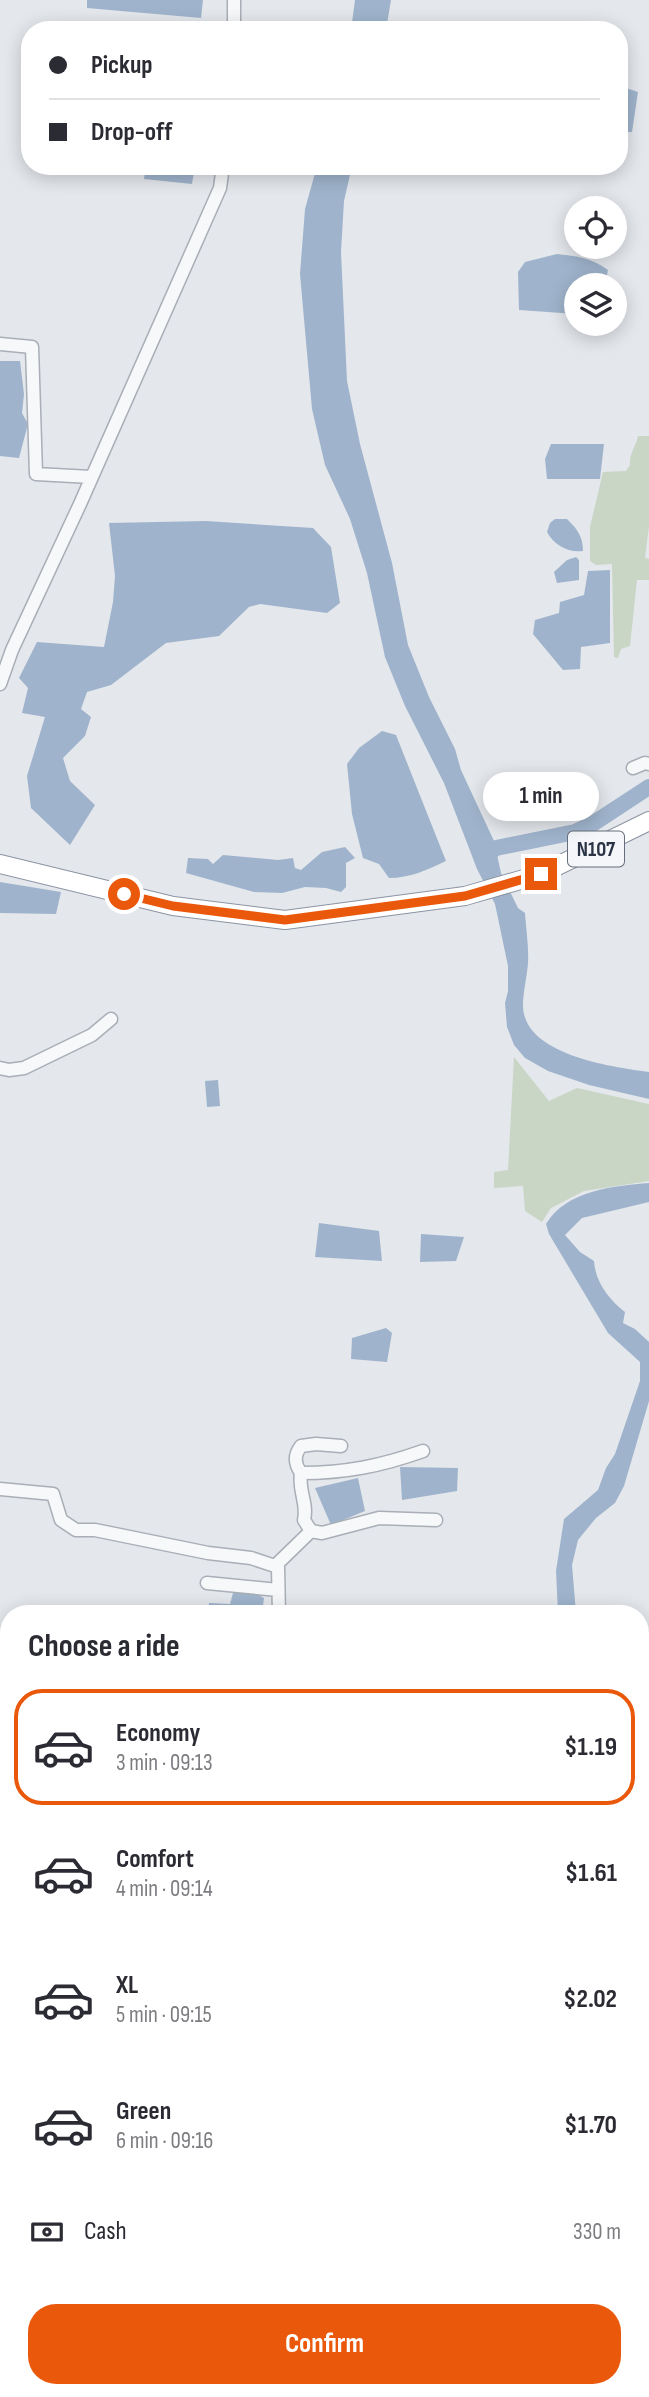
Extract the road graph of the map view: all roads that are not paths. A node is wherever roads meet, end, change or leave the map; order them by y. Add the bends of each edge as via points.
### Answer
1 (234, 0) edge
2 (233, 21) edge
3 (222, 175) edge
4 (0, 344) edge
5 (91, 477) junction
6 (0, 684) edge
7 (649, 764) edge
8 (633, 768) dead end
9 (649, 821) edge
10 (0, 864) edge
11 (111, 1019) dead end
12 (0, 1068) edge
13 (341, 1446) dead end
14 (422, 1451) dead end
15 (300, 1473) junction
16 (0, 1489) edge
17 (436, 1520) dead end
18 (311, 1531) junction
19 (275, 1566) junction
20 (207, 1583) dead end
21 (278, 1590) junction
22 (279, 1605) edge

1 - 2 street
3 - 5 street via 220,188
4 - 5 street via 32,347 36,474
5 - 6 street
7 - 8 street
9 - 10 highway, N107 via 541,874 465,896 285,920 173,906
11 - 12 street via 92,1035 24,1068
13 - 15 street via 301,1446 296,1452
14 - 15 street via 347,1472
15 - 18 street via 304,1521
16 - 19 street via 53,1494 61,1520 76,1531 95,1530
17 - 18 street via 379,1518 322,1533
18 - 19 street
19 - 21 street
20 - 21 street
21 - 22 street

